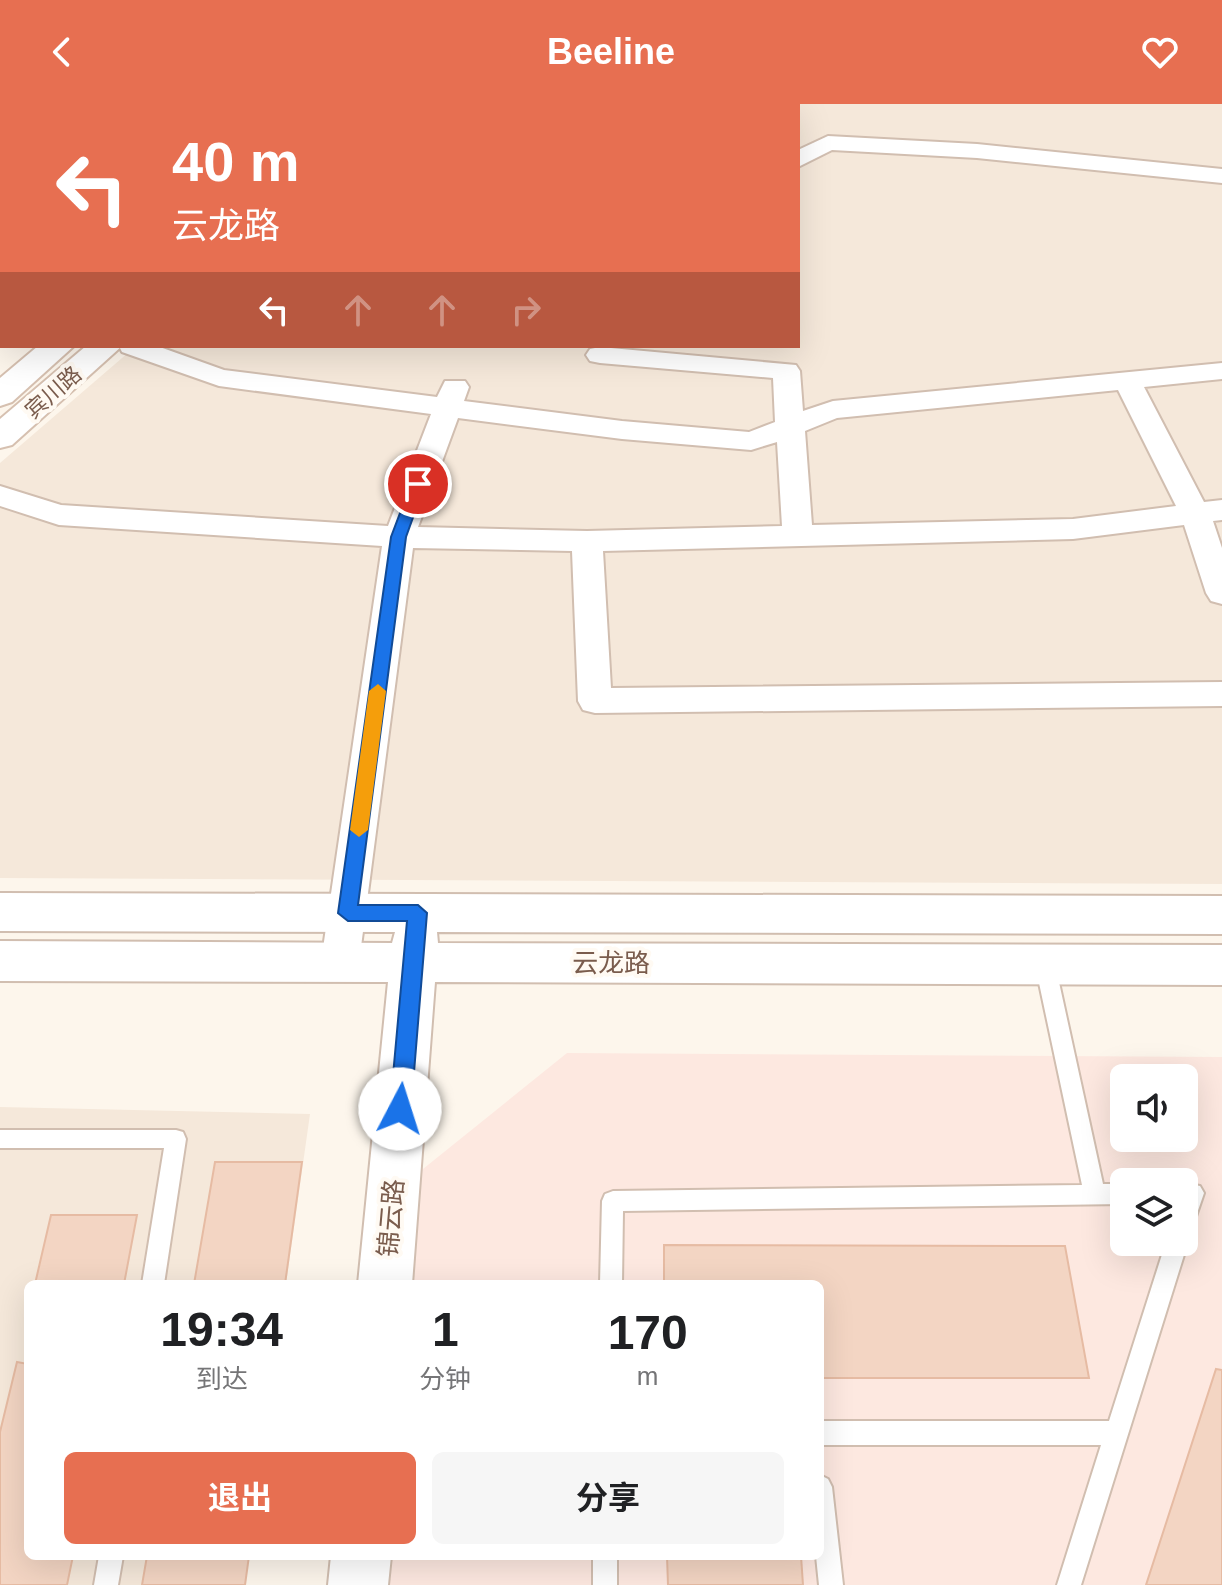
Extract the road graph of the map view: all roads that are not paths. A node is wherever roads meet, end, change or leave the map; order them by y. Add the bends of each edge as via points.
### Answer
1 (800, 159) edge
2 (1222, 176) edge
3 (56, 348) edge
4 (104, 348) edge
5 (137, 348) edge
6 (600, 355) dead end
7 (1222, 371) edge
8 (1127, 381) junction
9 (0, 395) edge
10 (451, 396) junction
11 (792, 426) junction
12 (0, 437) edge
13 (0, 496) edge
14 (1209, 512) edge
15 (798, 536) junction
16 (399, 537) junction
17 (587, 541) junction
18 (1222, 593) edge
19 (1222, 694) edge
20 (0, 912) edge
21 (348, 913) junction
22 (418, 913) junction
23 (1222, 915) edge
24 (0, 961) edge
25 (340, 962) junction
26 (413, 963) junction
27 (1045, 964) junction
28 (1222, 965) edge
29 (0, 1139) edge
30 (1110, 1194) edge
31 (1095, 1195) junction
32 (1173, 1256) edge
33 (154, 1280) edge
34 (385, 1280) edge
35 (611, 1280) edge
36 (824, 1433) edge
37 (1117, 1433) junction
38 (824, 1523) edge
39 (110, 1560) edge
40 (361, 1560) edge
41 (605, 1560) edge
42 (106, 1585) edge
43 (358, 1585) edge
44 (605, 1585) edge
45 (831, 1585) edge
46 (1069, 1585) edge

1 - 2 street via 828,143 977,151
3 - 9 street, 宾川路
4 - 12 street, 宾川路
5 - 10 street via 219,378
6 - 11 street via 786,371
7 - 8 street
8 - 11 street via 833,410
8 - 14 street
10 - 11 street via 622,430 751,441
10 - 16 street
11 - 15 street
13 - 16 street via 59,515
14 - 15 street via 1073,529
14 - 18 street
15 - 17 street
16 - 17 street
16 - 21 street
17 - 19 street via 595,701
20 - 21 street, 云龙路
21 - 22 street, 云龙路
21 - 25 street
22 - 23 street, 云龙路
22 - 26 street, 锦云路
24 - 25 street, 云龙路
25 - 26 street, 云龙路
26 - 27 street, 云龙路
26 - 34 street, 锦云路
27 - 28 street, 云龙路
27 - 31 lane
29 - 33 lane via 176,1139
30 - 31 lane
31 - 35 lane via 613,1201
32 - 37 lane
36 - 37 lane
37 - 46 lane
38 - 45 lane
39 - 42 lane
40 - 43 street
41 - 44 lane

